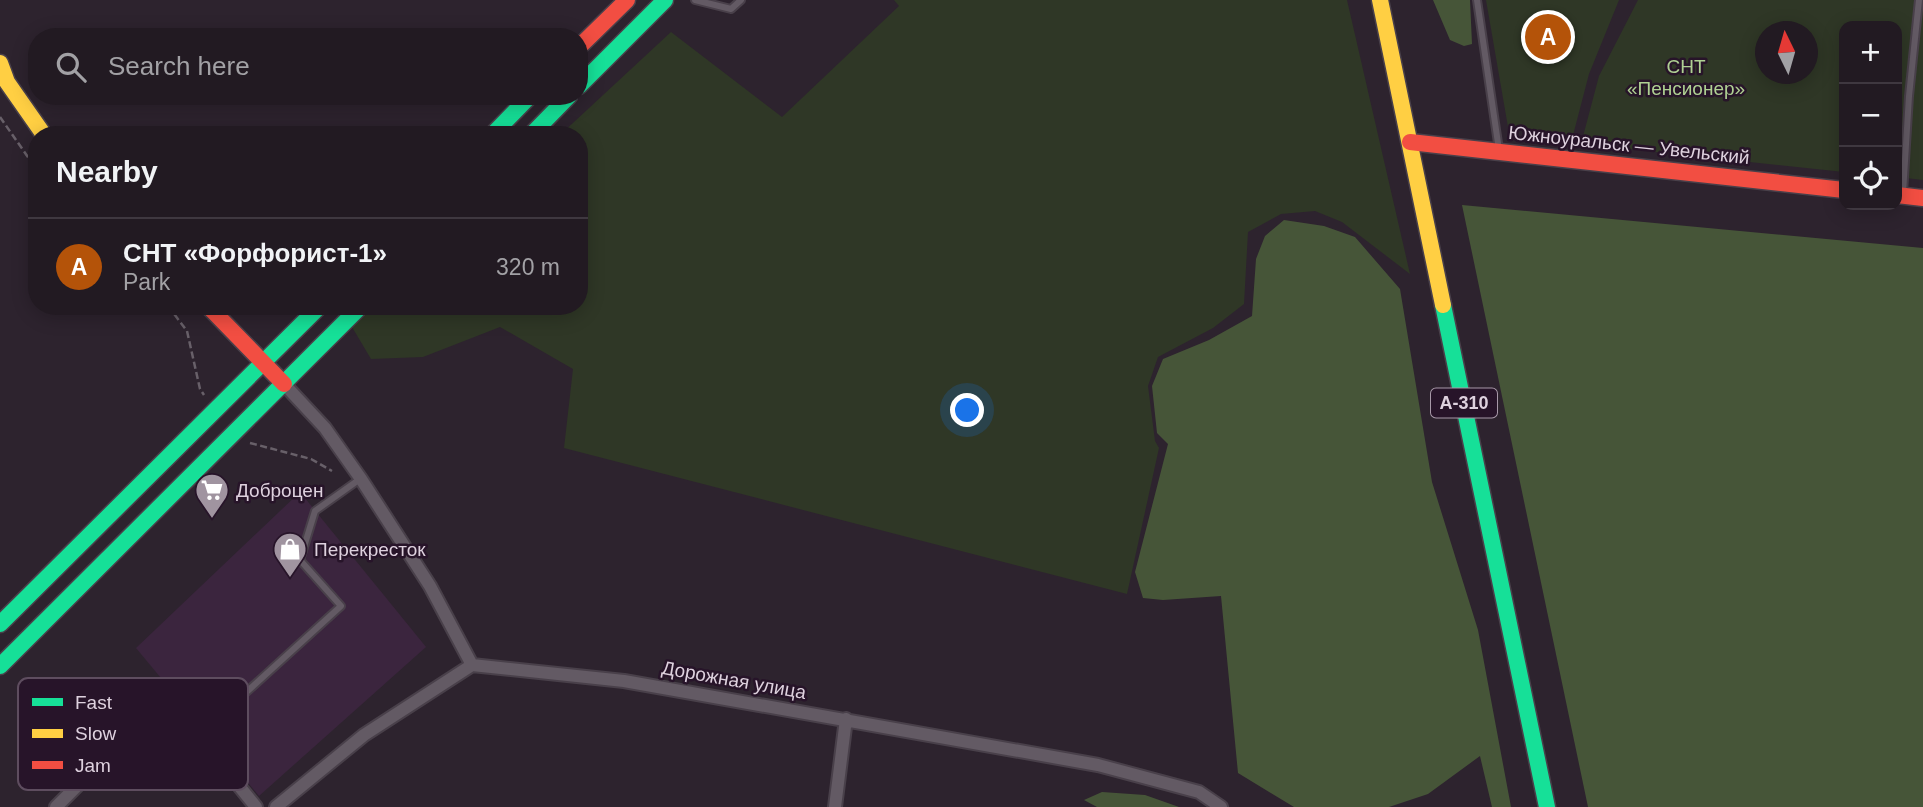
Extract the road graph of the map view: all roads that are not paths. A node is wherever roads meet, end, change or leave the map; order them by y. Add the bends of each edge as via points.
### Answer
1 (627, 0) edge
2 (665, 0) edge
3 (695, 0) edge
4 (741, 0) edge
5 (1380, 0) edge
6 (1477, 0) edge
7 (1919, 0) edge
8 (588, 38) edge
9 (0, 63) edge
10 (588, 77) edge
11 (521, 105) edge
12 (560, 105) edge
13 (38, 126) edge
14 (501, 126) edge
15 (540, 126) edge
16 (1410, 142) junction
17 (1499, 152) junction
18 (1902, 174) edge
19 (1839, 189) edge
20 (1902, 196) edge
21 (1923, 198) edge
22 (217, 315) edge
23 (311, 315) edge
24 (351, 315) edge
25 (263, 363) junction
26 (284, 384) junction
27 (361, 478) junction
28 (0, 624) edge
29 (472, 665) junction
30 (0, 666) edge
31 (248, 691) edge
32 (846, 719) junction
33 (73, 790) edge
34 (242, 790) edge
35 (56, 807) edge
36 (256, 807) edge
37 (276, 807) edge
38 (835, 807) edge
39 (1221, 807) edge
40 (1547, 807) edge

1 - 8 main road
2 - 10 main road
3 - 4 lane via 731,9
5 - 16 main road, А-310
6 - 17 lane
7 - 18 lane
9 - 13 main road via 7,82
11 - 14 main road
12 - 15 main road
16 - 17 main road, Южноуральск — Увельский
16 - 40 main road, А-310
17 - 19 main road, Южноуральск — Увельский
20 - 21 main road
22 - 25 main road
23 - 25 main road
24 - 26 main road
25 - 26 main road
25 - 28 main road
26 - 27 street via 326,428
26 - 30 main road
27 - 29 street via 430,586
27 - 31 lane via 315,511 300,559 341,606
29 - 32 street, Дорожная улица via 624,681
29 - 37 street via 364,735
32 - 38 street
32 - 39 street, Дорожная улица via 1098,765 1199,792
33 - 35 street
34 - 36 street

